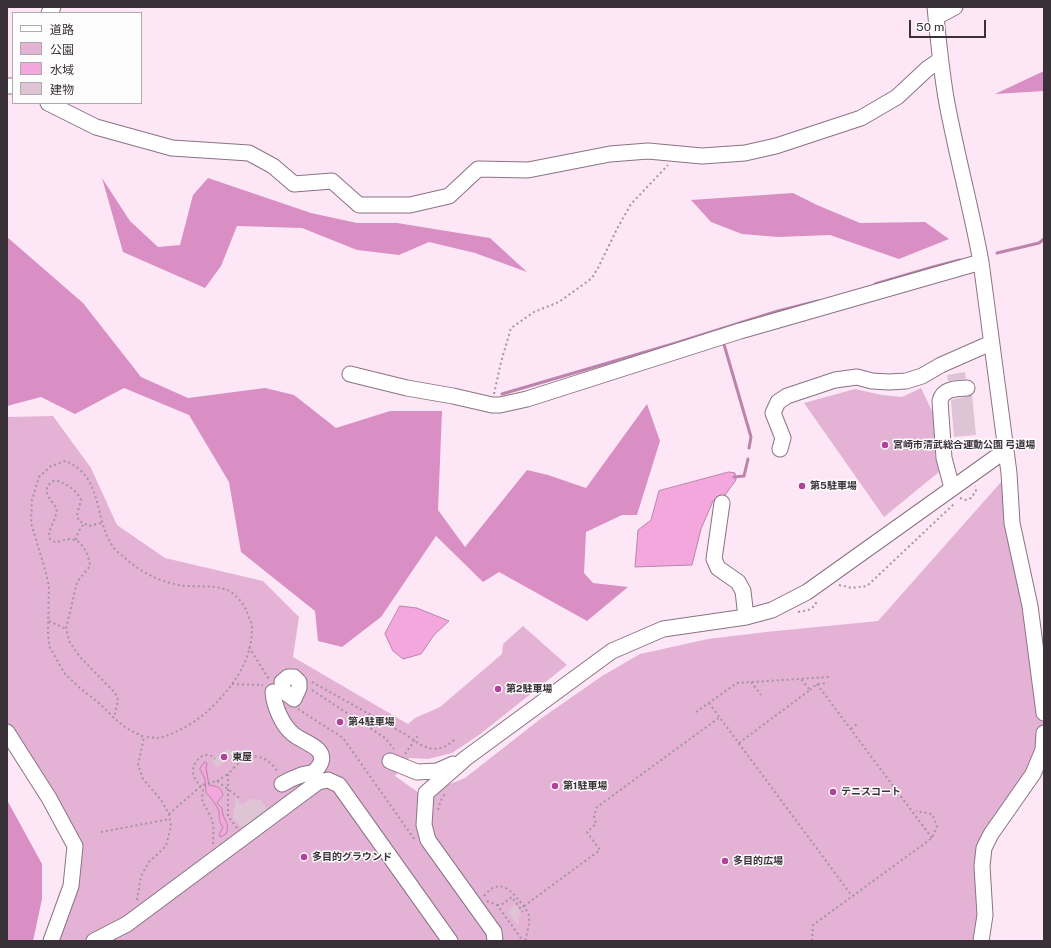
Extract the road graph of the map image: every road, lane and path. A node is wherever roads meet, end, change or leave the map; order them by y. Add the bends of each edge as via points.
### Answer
1 (955, 7) edge
2 (936, 12) edge
3 (940, 60) junction
4 (50, 104) edge
5 (678, 154) junction
6 (981, 262) junction
7 (992, 343) junction
8 (350, 374) dead end
9 (967, 388) dead end
10 (492, 406) junction
11 (780, 449) dead end
12 (1006, 450) junction
13 (975, 485) dead end
14 (956, 493) junction
15 (722, 503) dead end
16 (102, 523) junction
17 (84, 524) junction
18 (76, 540) junction
19 (843, 581) dead end
20 (817, 599) dead end
21 (794, 612) dead end
22 (746, 617) junction
23 (48, 621) junction
24 (66, 629) junction
25 (249, 647) junction
26 (828, 677) dead end
27 (801, 679) junction
28 (751, 682) junction
29 (828, 683) dead end
30 (232, 684) junction
31 (817, 684) junction
32 (310, 685) dead end
33 (273, 689) junction
34 (310, 689) dead end
35 (810, 690) junction
36 (761, 695) dead end
37 (293, 702) dead end
38 (709, 703) junction
39 (696, 712) dead end
40 (1044, 713) edge
41 (720, 717) junction
42 (114, 718) junction
43 (858, 724) dead end
44 (851, 729) junction
45 (7, 732) edge
46 (1044, 733) edge
47 (419, 734) dead end
48 (144, 737) junction
49 (343, 738) dead end
50 (455, 739) dead end
51 (414, 741) junction
52 (739, 743) junction
53 (397, 758) junction
54 (466, 758) junction
55 (215, 759) dead end
56 (228, 774) junction
57 (217, 781) junction
58 (282, 784) joint
59 (200, 786) junction
60 (228, 788) junction
61 (436, 790) junction
62 (241, 799) dead end
63 (916, 811) dead end
64 (169, 814) junction
65 (437, 814) dead end
66 (170, 820) junction
67 (101, 832) dead end
68 (244, 837) junction
69 (932, 838) junction
70 (217, 856) junction
71 (486, 894) dead end
72 (852, 896) junction
73 (485, 900) dead end
74 (497, 905) junction
75 (524, 906) junction
76 (523, 912) dead end
77 (133, 919) junction
78 (51, 941) edge
79 (94, 941) edge
80 (450, 941) edge
81 (495, 941) edge
82 (524, 941) edge
83 (812, 941) edge
84 (980, 941) edge

1 - 2 street
2 - 3 street
3 - 5 street via 898,97 861,118 776,146 745,153 702,156
3 - 6 street
4 - 5 street via 96,127 172,148 249,154 273,166 294,184 332,181 359,205 410,205 449,196 478,169 528,170 610,154 648,151
5 - 10 path via 630,204 592,278 559,302 534,312 511,328 500,362
6 - 7 street
6 - 10 street via 740,331 527,398
7 - 11 street via 922,376 889,382 857,377 835,380 787,396 778,402 773,413 783,438
7 - 12 street
8 - 10 street
9 - 14 street via 948,390 941,395 940,401 944,458
12 - 14 street
12 - 40 street via 1012,523 1030,606
13 - 14 path via 976,491 971,498 965,500
14 - 19 path via 867,586 852,588 837,585
14 - 22 street via 807,592 772,610
15 - 22 street via 714,559 718,568 738,582 743,591
16 - 17 path via 89,526
16 - 23 path via 93,487 79,469 66,461 51,466 39,477 32,500 31,523 49,586
16 - 25 path via 114,549 148,574 168,583 213,586 229,591 244,605 252,625
17 - 18 path
17 - 18 path via 79,521 77,515 81,500 78,494 62,482 55,480 49,483 47,494 58,509 49,532 50,539 55,542
18 - 24 path via 83,547 90,566 77,582
20 - 21 path via 810,610
22 - 54 street via 663,629 612,651
23 - 24 path
23 - 42 path via 50,646 65,674
24 - 42 path via 70,643 81,658 115,693 118,700
25 - 30 path via 243,667
25 - 33 path
26 - 27 path
27 - 28 path
27 - 35 path
28 - 36 path
28 - 38 path via 737,683
29 - 31 path
30 - 33 path
30 - 48 path via 202,717 159,738
31 - 35 path
31 - 44 path
32 - 51 path via 309,681
33 - 58 street via 274,702 293,734 322,754 320,767
34 - 53 path via 385,738
35 - 52 path
37 - 49 path
38 - 39 path
38 - 41 path
41 - 52 path
41 - 75 path via 597,807 594,816 596,824 587,832 600,850
42 - 48 path via 126,728
43 - 44 path
44 - 69 path
45 - 78 street via 49,798 75,846 71,886
46 - 84 street via 1043,750 1033,774 984,848 982,866 985,915
47 - 51 path
48 - 64 path via 138,765 143,780 161,800
50 - 51 path via 440,749 430,749
51 - 53 path
52 - 72 path
53 - 54 street via 416,772 437,771
53 - 61 street via 423,787
54 - 61 street
55 - 59 path via 208,754 197,760 193,773
56 - 57 path
56 - 58 path via 249,757 259,757 269,761 276,769
56 - 60 path
57 - 59 path
57 - 60 path
59 - 64 path
59 - 70 path via 203,792 202,802 214,826 213,849
60 - 62 path
60 - 68 path via 228,816
61 - 65 path via 441,800
61 - 81 street via 424,825 428,840 494,932
63 - 69 path via 932,814 937,826
64 - 66 path
66 - 67 path
66 - 77 path via 166,846 149,862 141,876
68 - 70 street
68 - 80 street via 318,782 328,780 339,785
69 - 72 path
70 - 77 street
71 - 75 path via 501,886 512,891
72 - 83 path via 813,925
73 - 74 path
74 - 76 path via 512,897
74 - 82 path
75 - 82 path via 529,914
77 - 79 street

